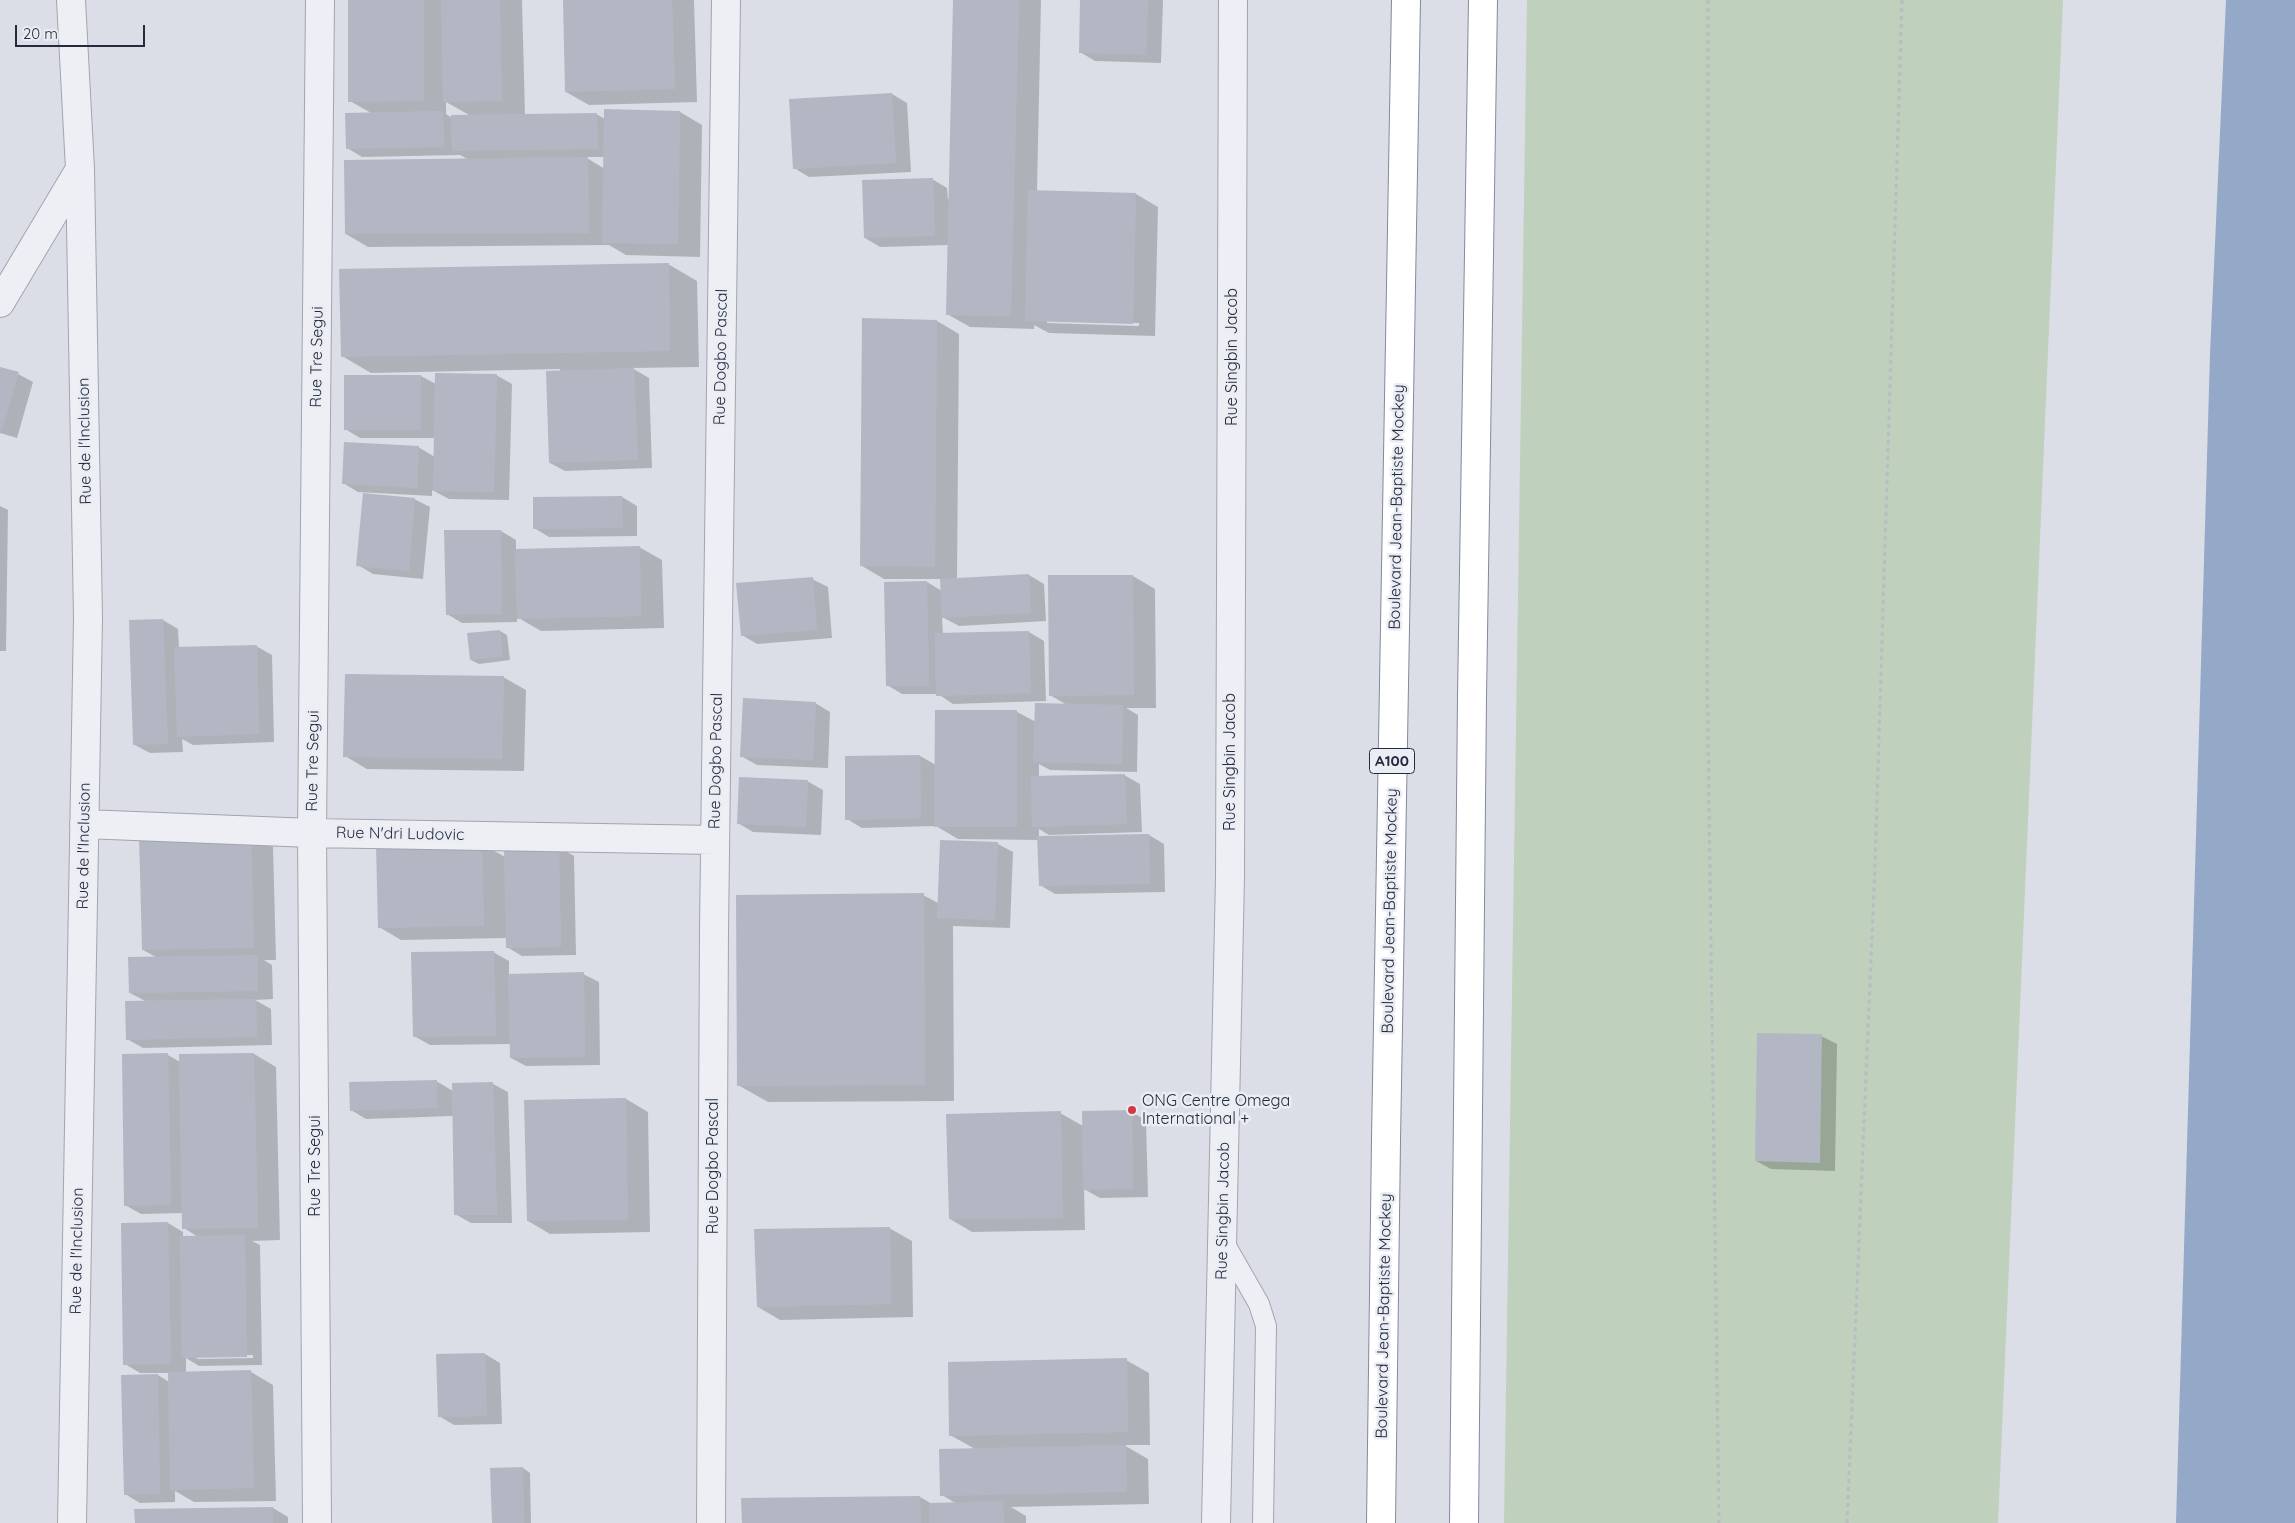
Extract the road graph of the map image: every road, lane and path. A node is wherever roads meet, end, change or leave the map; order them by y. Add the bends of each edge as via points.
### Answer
1 (71, 0) edge
2 (320, 0) edge
3 (726, 0) edge
4 (1234, 0) edge
5 (1406, 0) edge
6 (1483, 0) edge
7 (1708, 0) edge
8 (1902, 0) edge
9 (80, 168) junction
10 (0, 303) edge
11 (84, 824) junction
12 (312, 833) junction
13 (715, 840) junction
14 (1222, 1240) junction
15 (72, 1523) edge
16 (318, 1523) edge
17 (711, 1523) edge
18 (1216, 1523) edge
19 (1262, 1523) edge
20 (1381, 1523) edge
21 (1464, 1523) edge
22 (1719, 1523) edge
23 (1847, 1523) edge

1 - 9 street, Rue de l'Inclusion
2 - 12 street, Rue Tre Segui
3 - 13 street, Rue Dogbo Pascal
4 - 14 street, Rue Singbin Jacob via 1230,877
5 - 20 highway, Boulevard Jean-Baptiste Mockey / A100
6 - 21 highway
7 - 22 path via 1707,659
8 - 23 path via 1875,845
9 - 10 street
9 - 11 street, Rue de l'Inclusion via 88,618
11 - 12 street, Rue N'dri Ludovic
11 - 15 street, Rue de l'Inclusion
12 - 13 street, Rue N'dri Ludovic
12 - 16 street, Rue Tre Segui
13 - 17 street, Rue Dogbo Pascal
14 - 18 street, Rue Singbin Jacob
14 - 19 lane via 1259,1304 1266,1326

